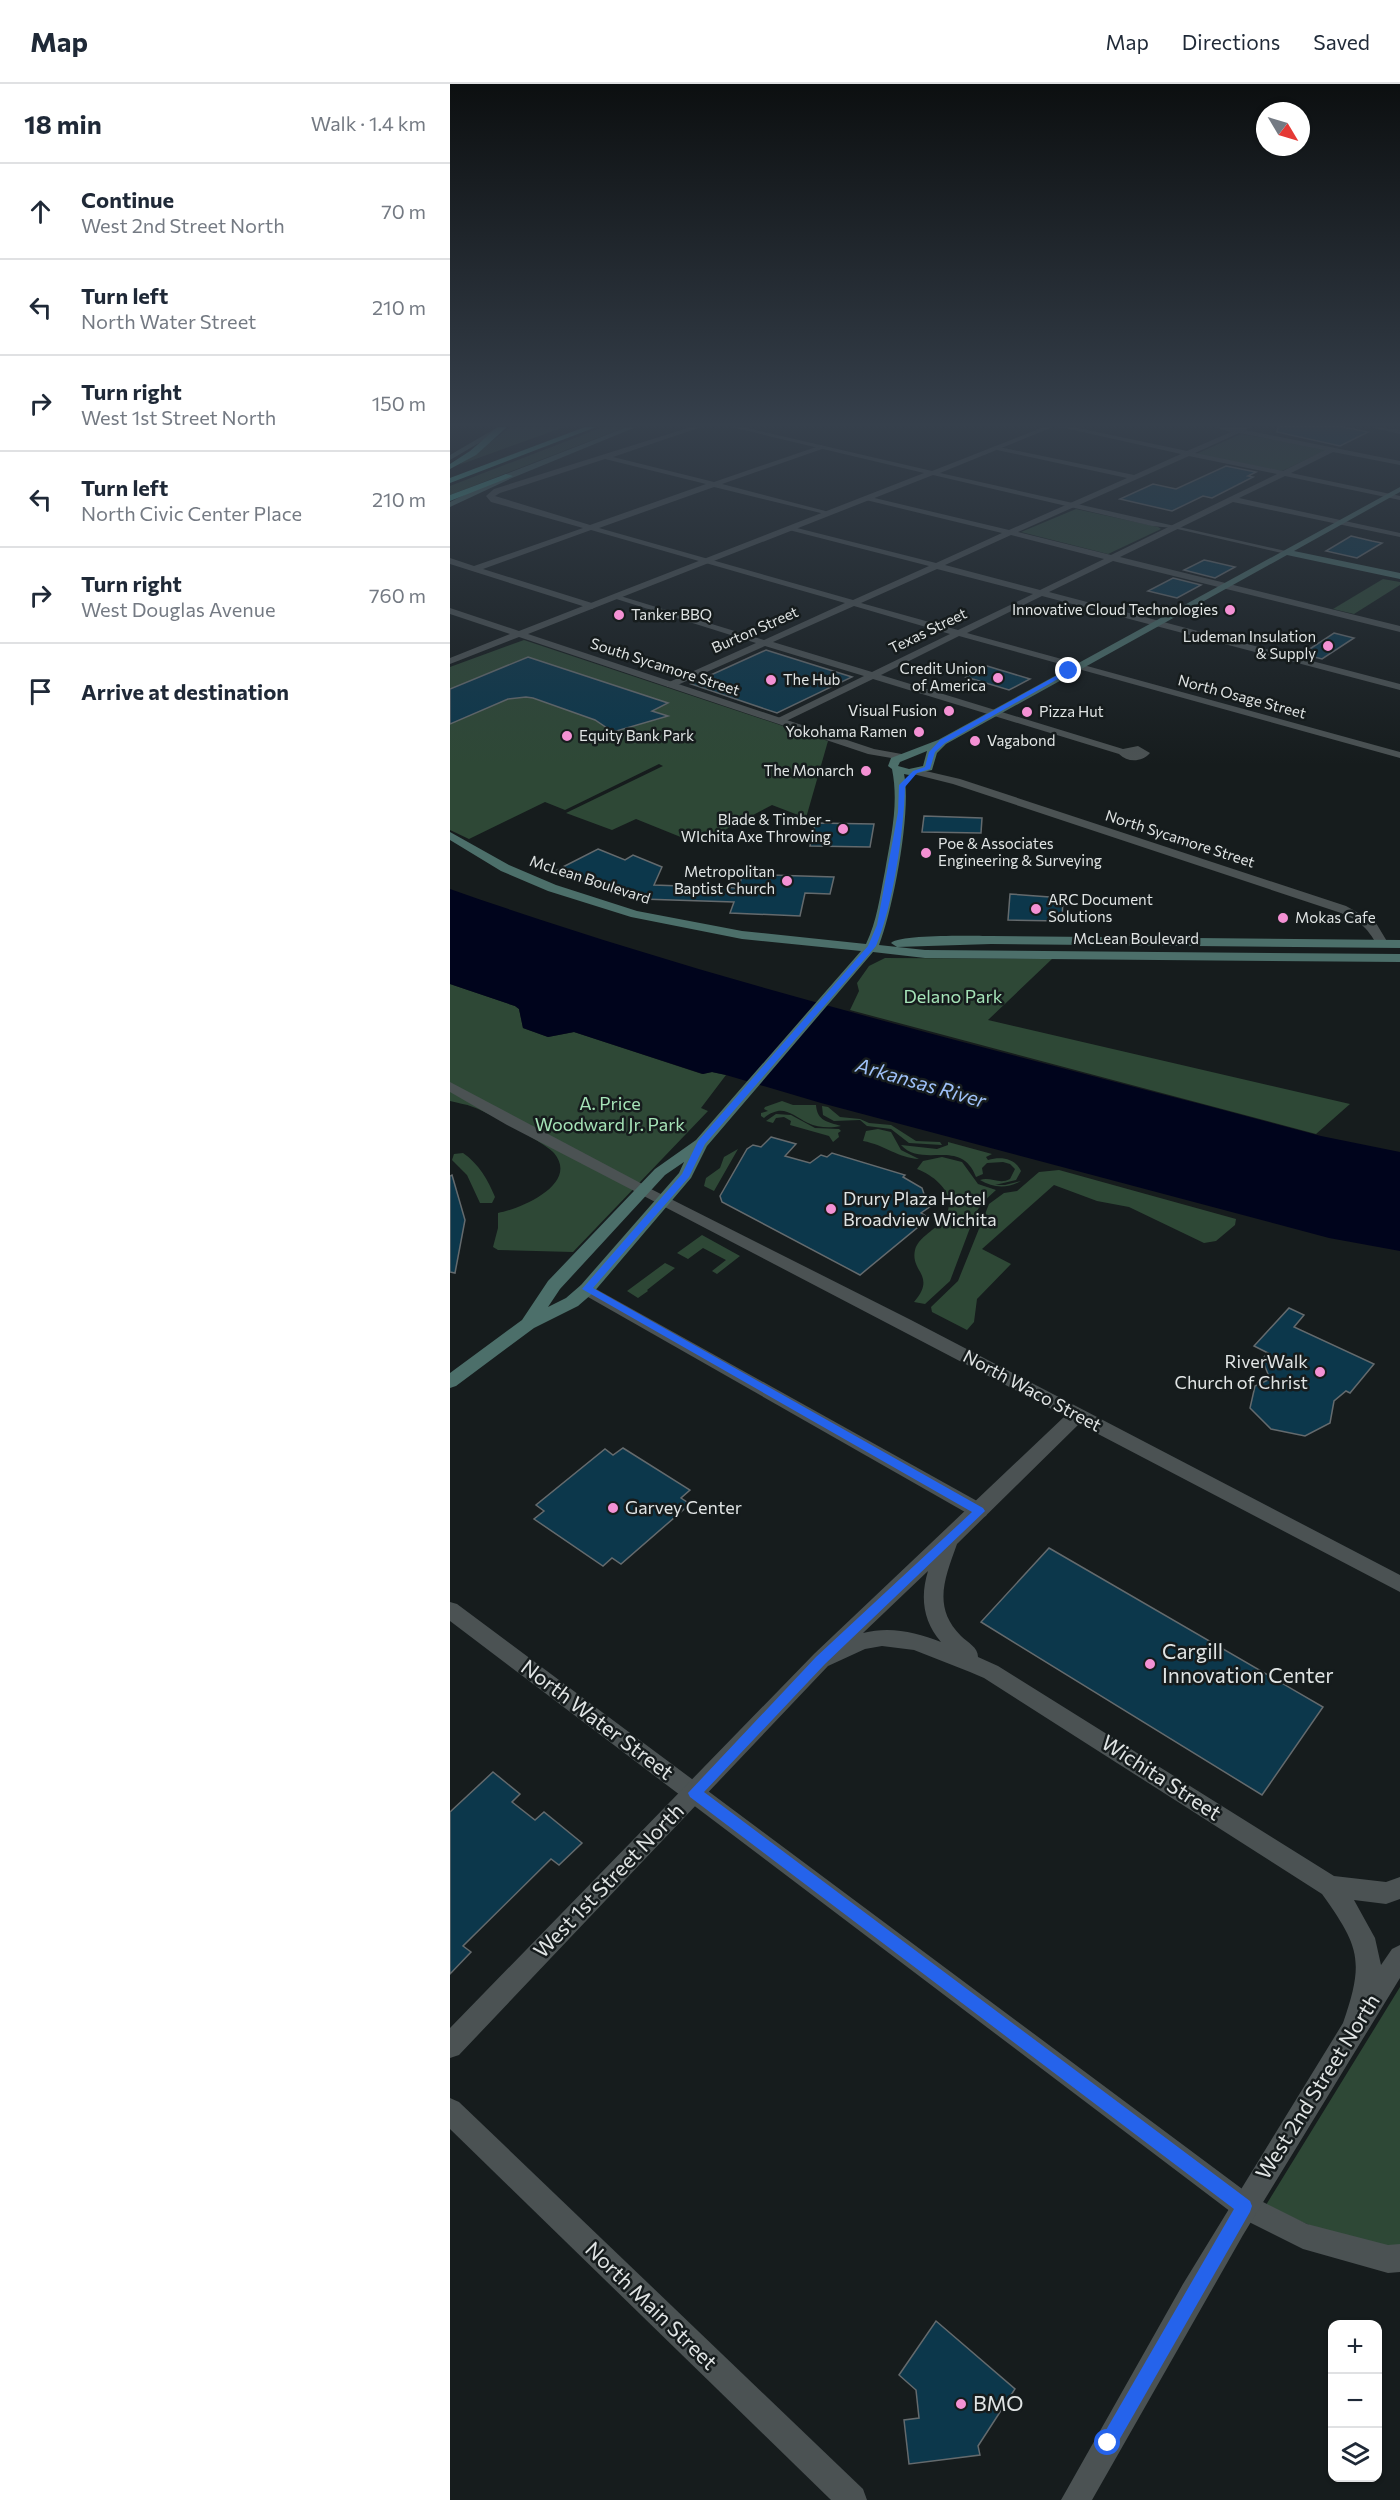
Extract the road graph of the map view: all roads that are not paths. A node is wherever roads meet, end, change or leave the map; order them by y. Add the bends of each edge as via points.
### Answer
1 (555, 540) edge
2 (633, 540) edge
3 (761, 540) edge
4 (836, 540) edge
5 (994, 540) edge
6 (1036, 540) edge
7 (1146, 540) edge
8 (1233, 540) edge
9 (1308, 540) edge
10 (1286, 552) junction
11 (1110, 558) junction
12 (450, 561) edge
13 (706, 561) junction
14 (935, 566) junction
15 (474, 569) junction
16 (1365, 571) junction
17 (1400, 576) edge
18 (1400, 581) edge
19 (1224, 586) junction
20 (1038, 593) junction
21 (614, 597) junction
22 (852, 603) junction
23 (592, 606) junction
24 (450, 611) edge
25 (1155, 624) junction
26 (1400, 629) edge
27 (958, 633) junction
28 (520, 634) junction
29 (762, 643) junction
30 (450, 661) edge
31 (1077, 666) junction
32 (872, 676) junction
33 (670, 685) junction
34 (1400, 687) edge
35 (993, 712) junction
36 (780, 721) junction
37 (942, 741) junction
38 (1400, 745) edge
39 (872, 752) junction
40 (1124, 752) dead end
41 (1395, 754) edge
42 (905, 757) junction
43 (930, 763) junction
44 (894, 767) junction
45 (916, 772) junction
46 (956, 781) junction
47 (902, 786) junction
48 (450, 835) edge
49 (1382, 943) junction
50 (1400, 944) edge
51 (872, 946) junction
52 (1400, 958) edge
53 (450, 1086) edge
54 (701, 1143) junction
55 (643, 1190) junction
56 (663, 1200) junction
57 (587, 1289) junction
58 (528, 1324) junction
59 (450, 1382) edge
60 (1077, 1414) junction
61 (980, 1511) junction
62 (948, 1541) junction
63 (1400, 1584) edge
64 (450, 1610) edge
65 (821, 1660) junction
66 (991, 1672) junction
67 (695, 1793) junction
68 (1330, 1886) junction
69 (1400, 1888) edge
70 (1400, 1957) edge
71 (1354, 2027) junction
72 (450, 2046) edge
73 (450, 2111) edge
74 (1244, 2206) junction
75 (1400, 2259) edge
76 (852, 2500) edge
77 (1076, 2500) edge

1 - 15 street
2 - 13 street, North Osage Street
3 - 13 street
4 - 14 street
5 - 14 street, Burton Street
6 - 11 street
7 - 11 street, Texas Street
8 - 10 street
9 - 10 main road
10 - 16 main road
10 - 19 main road
11 - 19 street
11 - 20 street, Texas Street
12 - 15 street
13 - 21 street
13 - 22 street, North Osage Street
14 - 20 street
14 - 22 street, Burton Street
15 - 23 street
16 - 17 main road
16 - 18 main road
19 - 25 main road
19 - 26 street
20 - 25 street
20 - 27 street, Texas Street
21 - 23 street
21 - 29 street
22 - 27 street, North Osage Street
22 - 29 street, Burton Street
23 - 28 street
24 - 28 street, South Sycamore Street
25 - 31 main road
25 - 34 street
27 - 31 street, North Osage Street
27 - 32 street, Texas Street
28 - 30 street
28 - 33 street, South Sycamore Street
29 - 32 street
29 - 33 street, Burton Street
31 - 35 main road
31 - 41 street, North Osage Street
32 - 35 street
32 - 36 street, Texas Street
33 - 36 street, South Sycamore Street
35 - 37 main road
35 - 40 street
36 - 39 street, South Sycamore Street
37 - 42 main road
37 - 43 main road via 932,752
38 - 41 street
39 - 42 street, South Sycamore Street
39 - 44 street, South Sycamore Street
42 - 43 main road via 921,757
42 - 44 main road via 895,760
43 - 45 main road
43 - 46 street, North Sycamore Street
44 - 45 main road
44 - 47 main road
45 - 46 street, North Sycamore Street
45 - 47 main road
46 - 49 street, North Sycamore Street via 1342,909 1366,920
47 - 51 main road via 883,917
48 - 51 main road, McLean Boulevard via 526,878 635,914 742,935
49 - 50 main road, McLean Boulevard
49 - 51 main road, McLean Boulevard via 991,940
51 - 52 main road, McLean Boulevard via 925,954
51 - 54 main road
53 - 55 street, North Waco Street
54 - 55 main road via 660,1172
54 - 56 main road via 686,1175
55 - 56 street, North Waco Street
55 - 58 main road via 554,1285
56 - 57 main road
56 - 60 street, North Waco Street
57 - 58 main road via 572,1302
57 - 61 street
58 - 59 main road
60 - 61 street, West 1st Street North
60 - 63 street, North Waco Street
61 - 62 street, West 1st Street North
62 - 65 street, West 1st Street North
62 - 66 street via 933,1586 936,1620 949,1639
64 - 67 street, North Water Street
65 - 66 street via 868,1640 888,1638 942,1650
65 - 67 street, West 1st Street North
66 - 68 street, Wichita Street
67 - 72 street, West 1st Street North
67 - 74 street, North Water Street
68 - 69 street via 1386,1893
68 - 71 street via 1361,1930 1370,1956 1367,1993
70 - 71 street, West 2nd Street North
71 - 74 street, West 2nd Street North
73 - 76 street, North Main Street
74 - 75 street, North Water Street via 1303,2236
74 - 77 street, West 2nd Street North

